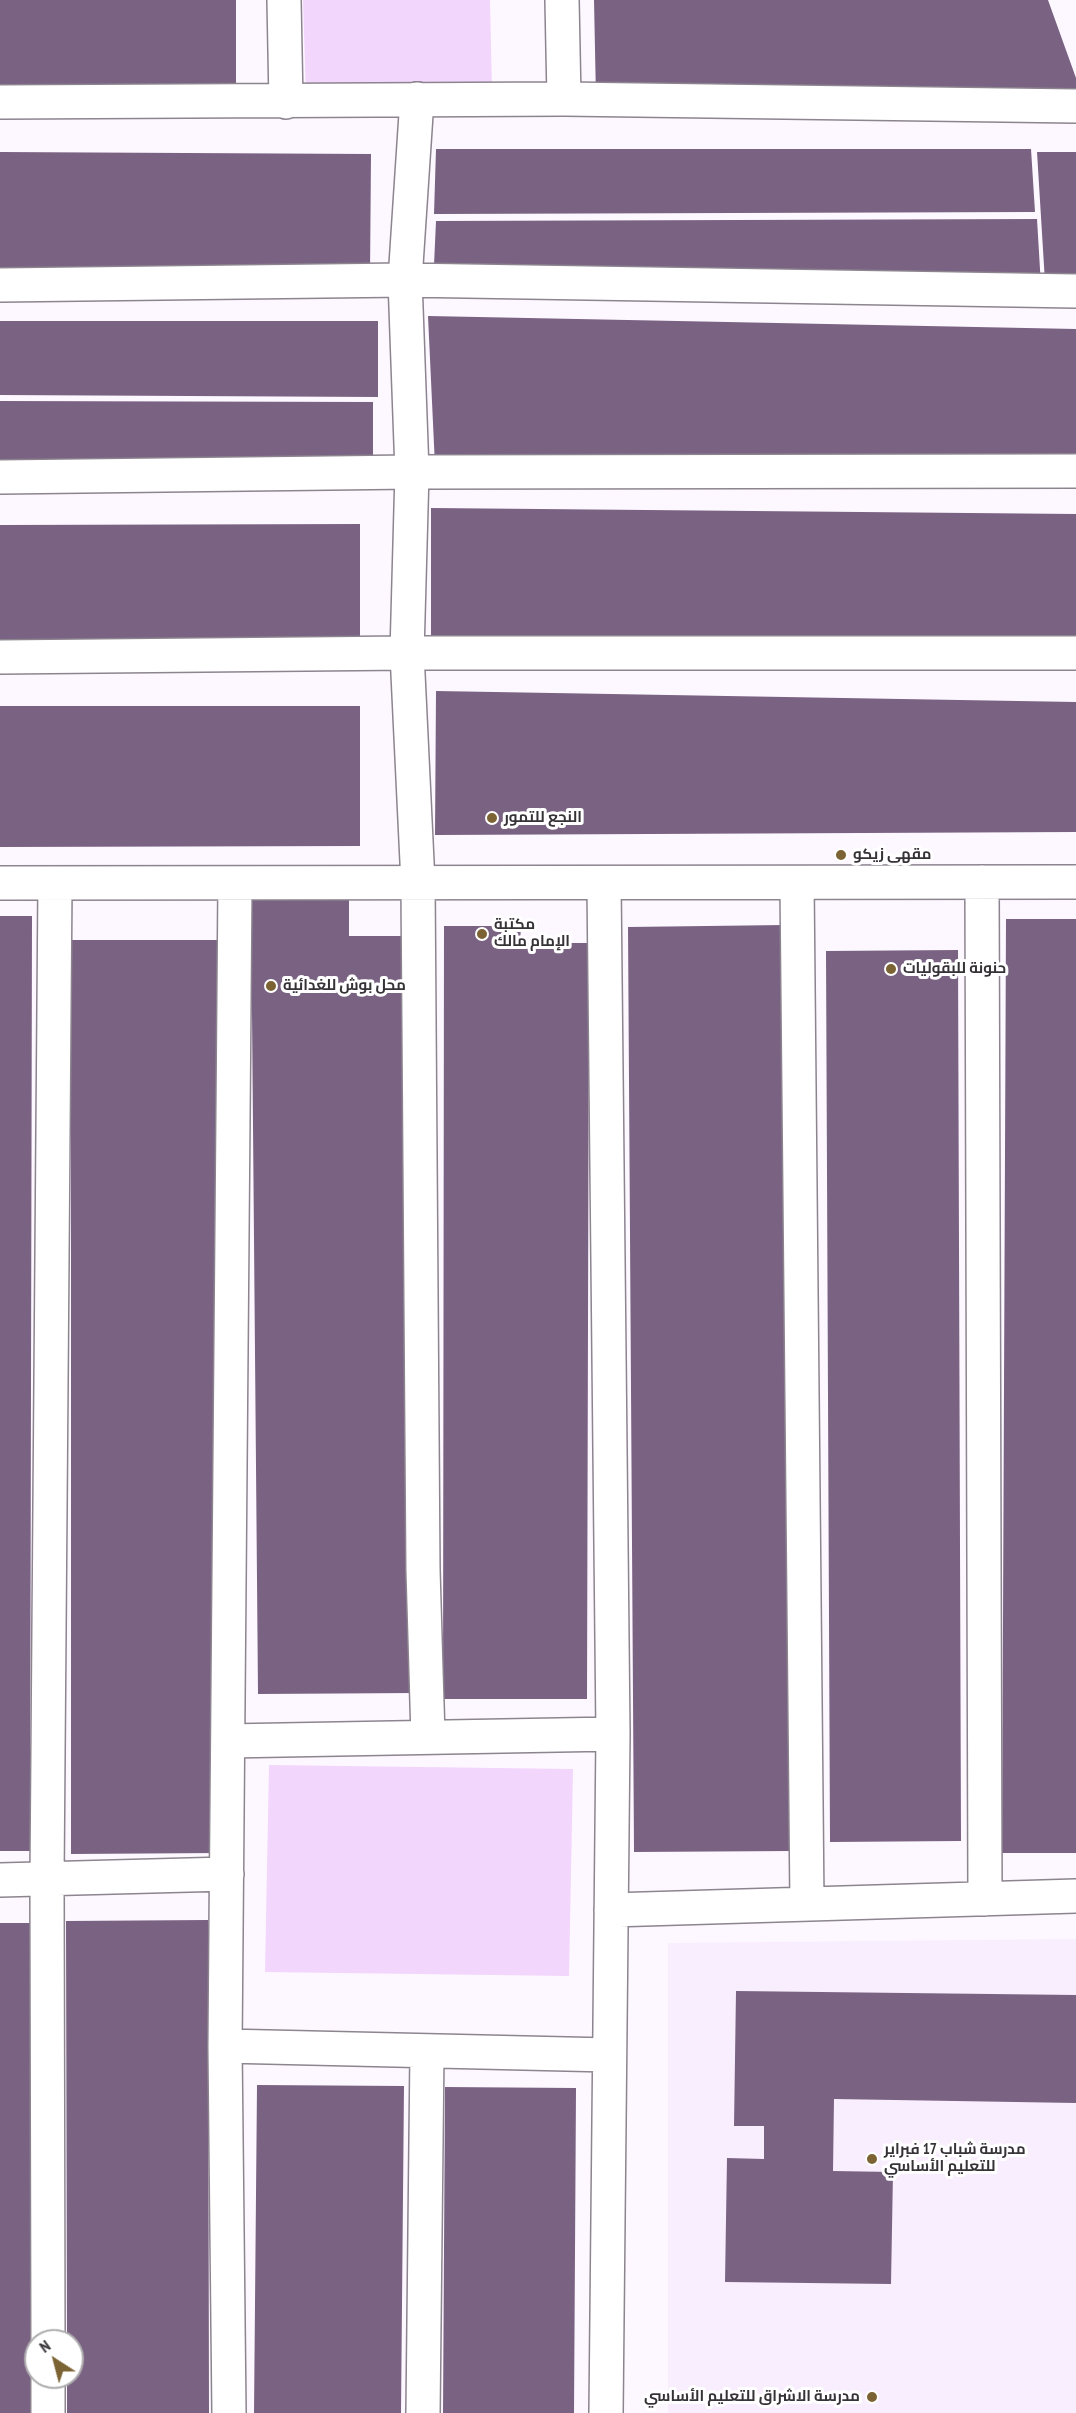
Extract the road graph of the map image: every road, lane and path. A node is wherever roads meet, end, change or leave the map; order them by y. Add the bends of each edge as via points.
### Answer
1 (284, 0) edge
2 (562, 0) edge
3 (417, 99) junction
4 (564, 99) junction
5 (0, 102) edge
6 (286, 102) junction
7 (1076, 106) edge
8 (405, 280) junction
9 (0, 285) edge
10 (1076, 291) edge
11 (1076, 471) edge
12 (412, 472) junction
13 (0, 477) edge
14 (407, 653) junction
15 (1076, 653) edge
16 (0, 657) edge
17 (982, 882) junction
18 (1076, 882) edge
19 (55, 883) junction
20 (418, 883) junction
21 (604, 883) junction
22 (796, 883) junction
23 (0, 884) edge
24 (235, 884) junction
25 (612, 1734) junction
26 (428, 1737) junction
27 (228, 1741) junction
28 (227, 1874) junction
29 (47, 1878) junction
30 (0, 1880) edge
31 (1076, 1896) edge
32 (985, 1899) junction
33 (807, 1904) junction
34 (611, 1910) junction
35 (225, 2046) junction
36 (427, 2051) junction
37 (609, 2055) junction
38 (48, 2329) edge
39 (48, 2389) edge
40 (48, 2413) edge
41 (229, 2413) edge
42 (423, 2413) edge
43 (606, 2413) edge

1 - 6 street
2 - 4 street
3 - 4 street
3 - 6 street
3 - 8 street
4 - 7 street
5 - 6 street
8 - 9 street
8 - 10 street
8 - 12 street
11 - 12 street
12 - 13 street
12 - 14 street
14 - 15 street
14 - 16 street
14 - 20 street
17 - 18 street
17 - 22 street
17 - 32 street
19 - 23 street
19 - 24 street
19 - 29 street
20 - 21 street
20 - 24 street
20 - 26 street via 423,1570
21 - 22 street
21 - 25 street
22 - 33 street
24 - 27 street
25 - 26 street
25 - 34 street
26 - 27 street
27 - 28 street
28 - 29 street
28 - 35 street
29 - 30 street
29 - 38 street
31 - 32 street
32 - 33 street
33 - 34 street
34 - 37 street
35 - 36 street
35 - 41 street
36 - 37 street
36 - 42 street
37 - 43 street
39 - 40 street

